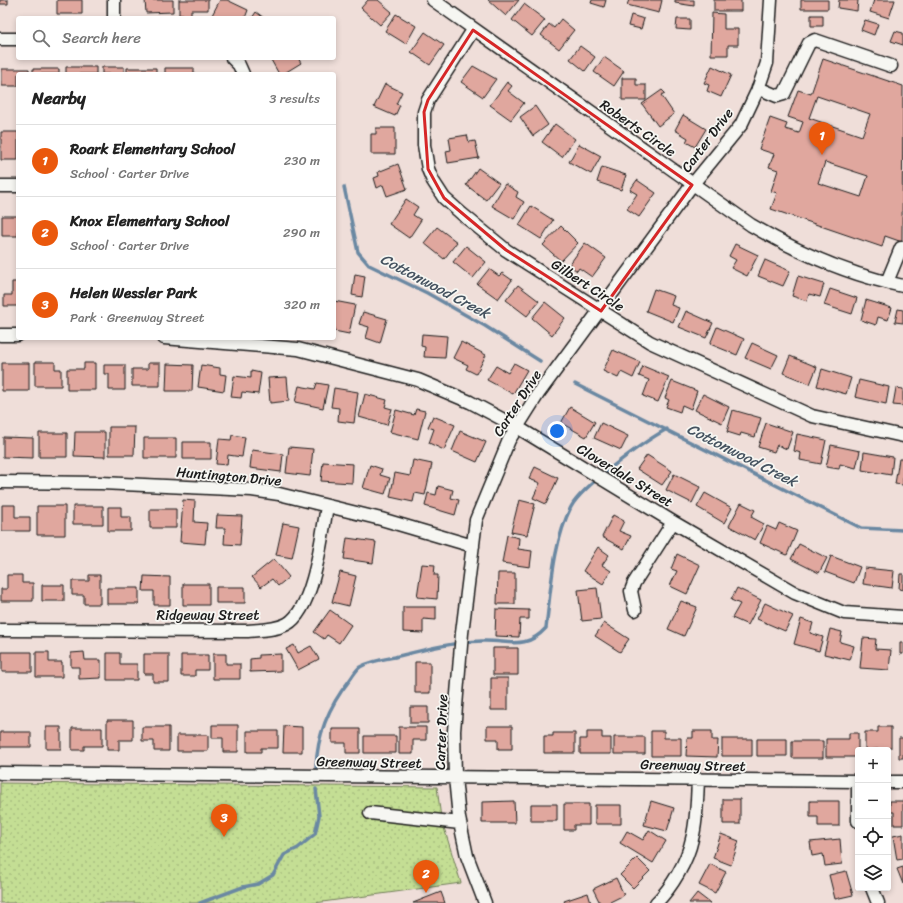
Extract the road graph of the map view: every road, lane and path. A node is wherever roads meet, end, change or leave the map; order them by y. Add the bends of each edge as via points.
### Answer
1 (114, 0) edge
2 (433, 0) edge
3 (771, 0) edge
4 (114, 16) edge
5 (473, 30) junction
6 (0, 39) edge
7 (16, 39) edge
8 (234, 60) edge
9 (891, 66) dead end
10 (242, 72) edge
11 (758, 88) junction
12 (692, 185) junction
13 (0, 186) edge
14 (16, 186) edge
15 (903, 248) edge
16 (888, 282) junction
17 (903, 286) edge
18 (601, 311) junction
19 (0, 335) edge
20 (16, 335) edge
21 (225, 340) edge
22 (256, 341) edge
23 (517, 427) junction
24 (903, 436) edge
25 (0, 482) edge
26 (327, 506) junction
27 (673, 522) junction
28 (473, 546) junction
29 (635, 610) dead end
30 (903, 617) edge
31 (0, 630) edge
32 (0, 773) edge
33 (455, 777) junction
34 (698, 780) junction
35 (855, 781) edge
36 (891, 782) edge
37 (903, 782) edge
38 (858, 783) edge
39 (370, 813) dead end
40 (858, 819) edge
41 (460, 822) junction
42 (873, 891) edge
43 (486, 903) edge
44 (656, 903) edge
45 (878, 903) edge

1 - 4 street
2 - 5 street, Roberts Circle
3 - 11 street, Carter Drive via 767,63
5 - 12 street, Roberts Circle
5 - 18 street, Gilbert Circle via 428,100 424,112 424,145 433,181 444,198 506,250
6 - 7 street
8 - 10 street
9 - 11 street via 815,40 809,43 784,94 777,96
11 - 12 street, Carter Drive via 741,125
12 - 16 street, Roberts Circle via 752,226 787,246 875,280
12 - 18 street, Carter Drive
13 - 14 street
15 - 16 street
16 - 17 street, Roberts Circle
18 - 23 street, Carter Drive
18 - 24 street, Gilbert Circle via 650,342 784,405 812,416
19 - 20 street
21 - 22 street, Cloverdale Street
22 - 23 street, Cloverdale Street via 298,349 418,380 470,402
23 - 27 street, Cloverdale Street
23 - 28 street, Carter Drive via 508,440 476,520
25 - 26 street, Huntington Drive via 101,483 252,490
26 - 28 street, Huntington Drive
26 - 31 street, Ridgeway Street via 308,596 296,617 287,624 269,630 248,631
27 - 29 street via 634,583 631,591
27 - 30 street, Cloverdale Street via 795,593 844,613
28 - 33 street, Carter Drive via 462,633 454,731
32 - 33 street, Greenway Street
33 - 34 street, Greenway Street
33 - 41 street, Carter Drive
34 - 35 street, Greenway Street
34 - 44 street via 691,844 665,894
36 - 37 street
38 - 40 street
39 - 41 street
41 - 43 street, Carter Drive via 467,856
42 - 45 street

